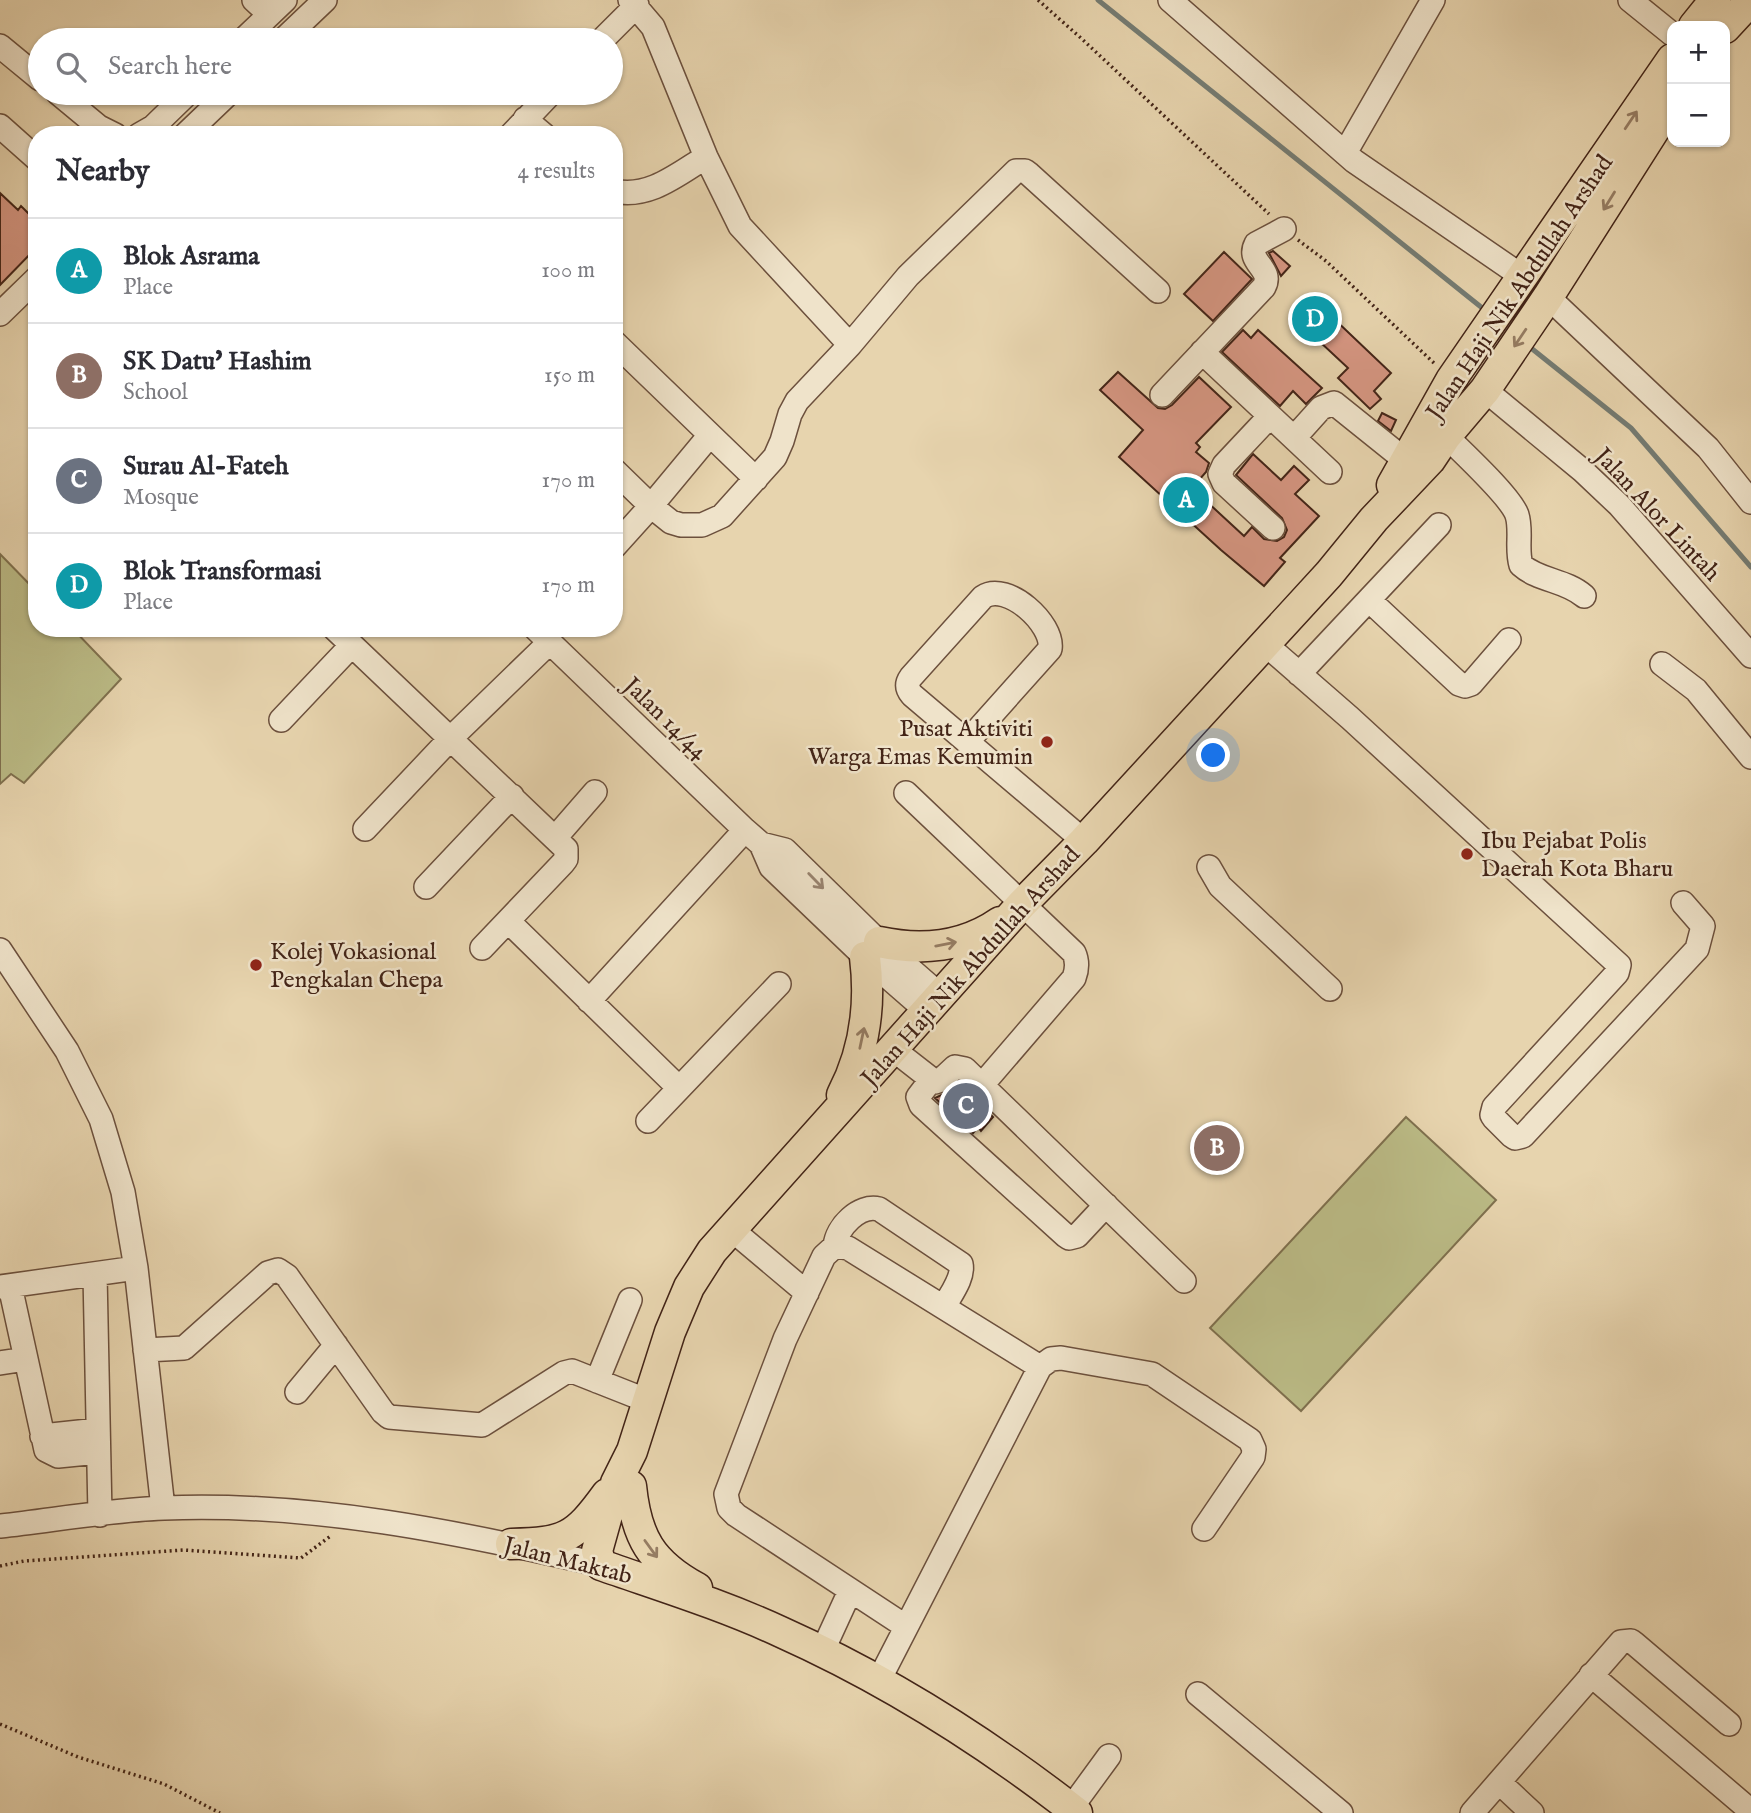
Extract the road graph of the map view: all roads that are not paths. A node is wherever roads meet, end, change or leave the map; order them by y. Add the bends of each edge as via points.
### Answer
1 (325, 0) edge
2 (1170, 0) edge
3 (1433, 0) edge
4 (1630, 0) edge
5 (1715, 0) edge
6 (1751, 0) edge
7 (633, 3) edge
8 (270, 5) edge
9 (1698, 21) edge
10 (1730, 23) edge
11 (252, 28) edge
12 (296, 28) edge
13 (612, 28) edge
14 (1667, 30) edge
15 (0, 46) edge
16 (1667, 66) edge
17 (28, 69) edge
18 (72, 105) edge
19 (176, 105) edge
20 (216, 105) edge
21 (539, 105) edge
22 (1667, 110) edge
23 (98, 126) edge
24 (154, 126) edge
25 (194, 126) edge
26 (519, 126) edge
27 (0, 127) edge
28 (28, 151) edge
29 (1345, 153) junction
30 (706, 157) junction
31 (623, 193) edge
32 (1284, 229) road end
33 (1523, 277) junction
34 (28, 290) edge
35 (1158, 292) dead end
36 (1548, 297) junction
37 (0, 314) edge
38 (850, 345) junction
39 (623, 351) edge
40 (1202, 352) junction
41 (1488, 385) junction
42 (1162, 395) dead end
43 (1270, 416) junction
44 (710, 435) junction
45 (1446, 436) junction
46 (1294, 438) junction
47 (1405, 460) junction
48 (1330, 472) dead end
49 (623, 479) edge
50 (756, 479) junction
51 (1751, 502) edge
52 (651, 506) junction
53 (1374, 519) junction
54 (1438, 525) dead end
55 (1273, 528) dead end
56 (623, 537) edge
57 (1584, 596) dead end
58 (1369, 600) junction
59 (344, 637) edge
60 (536, 637) edge
61 (545, 637) edge
62 (1510, 640) dead end
63 (1265, 644) junction
64 (352, 645) junction
65 (1751, 656) edge
66 (1662, 664) dead end
67 (1300, 674) junction
68 (281, 720) dead end
69 (451, 738) junction
70 (967, 742) junction
71 (1751, 757) edge
72 (595, 792) dead end
73 (906, 793) dead end
74 (512, 796) junction
75 (365, 829) dead end
76 (753, 837) junction
77 (555, 838) junction
78 (1084, 841) junction
79 (1209, 867) dead end
80 (426, 887) dead end
81 (1683, 902) dead end
82 (1022, 904) junction
83 (508, 921) junction
84 (482, 948) dead end
85 (0, 950) edge
86 (872, 950) junction
87 (779, 984) dead end
88 (1330, 989) dead end
89 (589, 1001) junction
90 (935, 1004) junction
91 (1587, 1005) junction
92 (1616, 1033) junction
93 (894, 1050) junction
94 (931, 1080) junction
95 (982, 1085) junction
96 (679, 1088) junction
97 (648, 1121) dead end
98 (810, 1141) junction
99 (1105, 1205) junction
100 (730, 1229) junction
101 (835, 1246) junction
102 (136, 1269) junction
103 (95, 1274) junction
104 (1184, 1281) dead end
105 (5, 1286) edge
106 (807, 1293) junction
107 (631, 1300) dead end
108 (944, 1307) junction
109 (336, 1345) junction
110 (145, 1350) junction
111 (26, 1359) junction
112 (0, 1363) edge
113 (1040, 1367) junction
114 (597, 1381) junction
115 (297, 1392) dead end
116 (648, 1401) junction
117 (98, 1441) junction
118 (623, 1484) junction
119 (163, 1508) junction
120 (100, 1515) junction
121 (0, 1526) edge
122 (1204, 1529) dead end
123 (511, 1544) junction
124 (601, 1565) junction
125 (850, 1591) junction
126 (905, 1626) junction
127 (780, 1631) junction
128 (821, 1652) junction
129 (1591, 1675) junction
130 (878, 1682) junction
131 (1198, 1694) dead end
132 (1729, 1724) dead end
133 (1109, 1756) dead end
134 (1499, 1782) junction
135 (1074, 1810) edge
136 (1751, 1811) edge
137 (1341, 1813) edge
138 (1472, 1813) edge
139 (1532, 1813) edge

1 - 12 street
2 - 29 street
3 - 29 street
4 - 14 street
5 - 9 main road
6 - 10 main road
7 - 13 street
7 - 30 street via 653,27
8 - 11 street
15 - 17 street
33 -> 16 main road, Jalan Haji Nik Abdullah Arshad
18 - 23 street
19 - 24 street
20 - 25 street
21 - 26 street
22 -> 36 main road, Jalan Haji Nik Abdullah Arshad
27 - 28 street
29 - 33 street
30 - 31 street via 647,191
30 - 38 street via 740,226
32 - 40 street via 1256,244 1253,258 1266,273 1266,283
33 - 47 main road, Jalan Haji Nik Abdullah Arshad via 1458,371
34 - 37 street
35 - 38 street via 1020,170 908,276
36 -> 41 main road, Jalan Haji Nik Abdullah Arshad
36 - 51 street via 1709,448
38 - 50 street via 794,405 778,452
39 - 44 street
40 - 42 street
40 - 43 street
41 - 45 main road, Jalan Haji Nik Abdullah Arshad
41 - 65 street, Jalan Alor Lintah via 1619,505
43 - 46 street
43 - 55 street via 1220,474
44 - 50 street
44 - 52 street
45 - 53 main road, Jalan Haji Nik Abdullah Arshad via 1430,460
45 - 57 street via 1512,505 1519,522 1521,565
46 - 47 street via 1321,408 1334,403
46 - 48 street
47 - 53 main road, Jalan Haji Nik Abdullah Arshad
49 - 52 street
50 - 52 street via 722,516 702,525 671,522
52 - 56 street
53 - 63 main road, Jalan Haji Nik Abdullah Arshad
54 - 58 street
58 - 62 street via 1465,686
58 - 67 street
59 - 64 street
60 - 69 street
61 - 76 street, Jalan 14/44
63 - 67 street
63 - 78 main road, Jalan Haji Nik Abdullah Arshad
64 - 68 street
64 - 69 street
66 - 71 street via 1696,690
67 - 91 street via 1617,962 1617,973
69 - 74 street
69 - 75 street
70 - 70 street via 912,695 908,681 986,595 1010,595 1046,627 1050,649
70 - 78 street
72 - 77 street
73 - 82 street
74 - 77 street
74 - 80 street
76 - 86 street, Jalan 14/44 via 785,850
76 - 89 street
77 - 83 street via 566,849 566,859
78 - 82 main road, Jalan Haji Nik Abdullah Arshad
79 - 88 street via 1220,887
81 - 92 street via 1703,926 1698,946
86 -> 82 main road via 956,943 992,928
82 - 90 main road, Jalan Haji Nik Abdullah Arshad
82 - 95 street via 1074,953 1077,971
83 - 84 street
83 - 89 street
85 - 102 street via 67,1051 100,1119 123,1192
86 - 90 street, Jalan 14/44
98 -> 86 main road via 844,1092 858,1055 867,1017
87 - 96 street
89 - 96 street
90 - 93 main road, Jalan Haji Nik Abdullah Arshad
91 - 92 street
91 - 92 street via 1494,1107 1494,1118 1512,1136 1523,1136
93 - 94 street
93 - 98 main road, Jalan Haji Nik Abdullah Arshad
94 - 95 street via 939,1082 950,1069 961,1067
94 - 99 street via 918,1097 921,1105 1066,1236 1077,1236
95 - 99 street
96 - 97 street
98 - 100 main road, Jalan Haji Nik Abdullah Arshad
99 - 104 street
100 - 106 street
100 - 116 main road, Jalan Haji Nik Abdullah Arshad via 689,1287
101 - 106 street via 824,1256
101 - 108 street via 848,1248
101 - 108 street via 838,1232 855,1214 871,1207 879,1209 961,1264 960,1277
102 - 103 street
102 - 110 street
103 - 105 street
103 - 117 street
105 - 111 street
106 - 125 street via 770,1378 726,1502 736,1515
107 - 114 street
108 - 113 street
109 - 110 street via 278,1270 268,1273 184,1348
109 - 114 street via 383,1412 393,1418 482,1425 567,1371
109 - 115 street
110 - 119 street
111 - 112 street
111 - 117 street via 42,1436
113 - 122 street via 1061,1358 1152,1374 1250,1440 1253,1457
113 - 126 street
114 - 116 street
116 - 118 main road, Jalan Haji Nik Abdullah Arshad
117 - 120 street
118 - 123 main road via 576,1531 560,1540
118 - 124 main road, Jalan Haji Nik Abdullah Arshad via 597,1551
118 -> 127 main road via 640,1532 662,1564 680,1579
119 - 120 street, Jalan Maktab
119 - 123 street, Jalan Maktab via 257,1509 394,1523
120 - 121 street, Jalan Maktab
123 - 124 street, Jalan Maktab
124 - 127 main road, Jalan Maktab
125 - 126 street
125 - 128 street
126 - 130 street
127 - 128 main road, Jalan Maktab
128 - 130 main road, Jalan Maktab
129 - 132 street via 1617,1645 1631,1641
129 - 134 street
129 - 136 street
130 - 135 main road, Jalan Maktab
131 - 137 street
133 - 135 street
134 - 138 street
134 - 139 street

